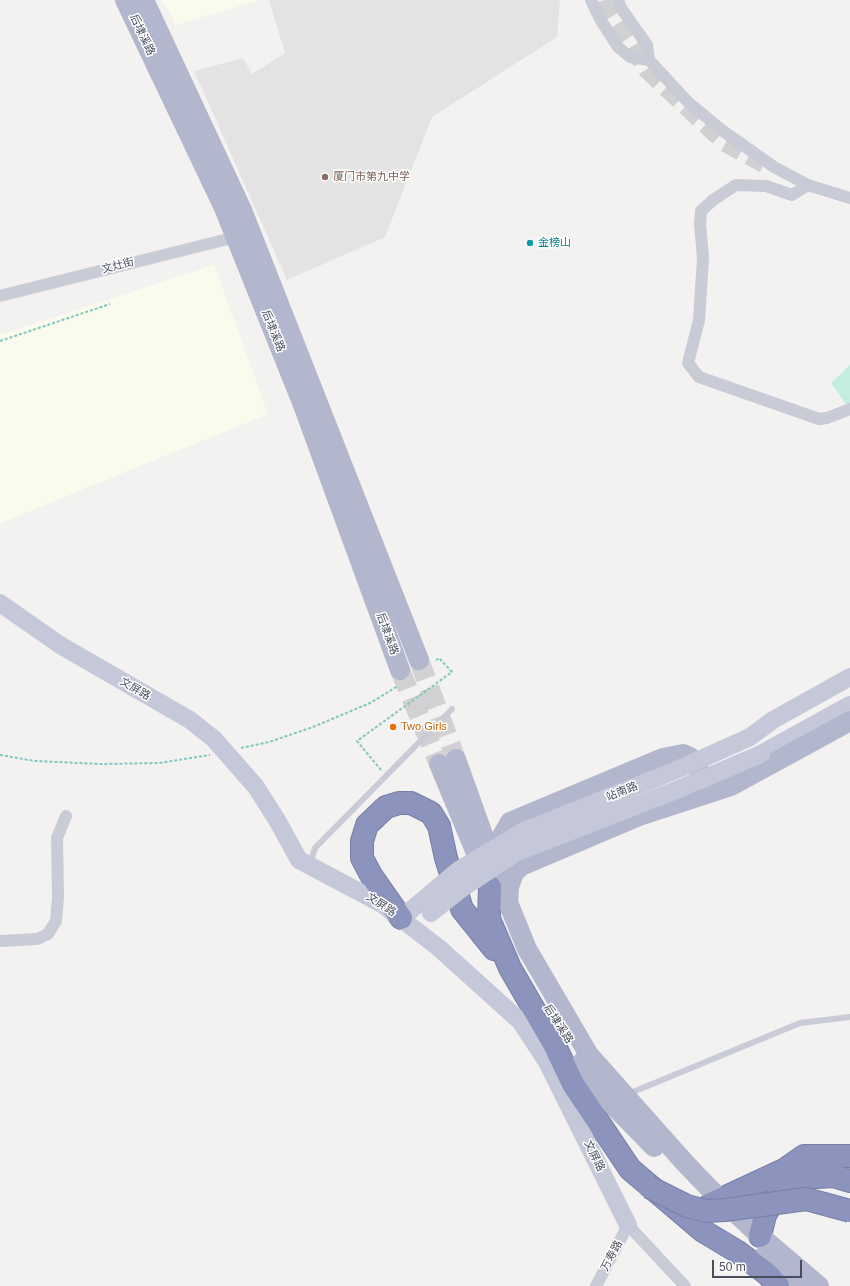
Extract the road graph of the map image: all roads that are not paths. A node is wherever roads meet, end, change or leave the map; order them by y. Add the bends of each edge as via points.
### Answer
1 (125, 0) edge
2 (144, 0) edge
3 (591, 0) edge
4 (618, 0) edge
5 (649, 60) junction
6 (808, 186) junction
7 (850, 198) edge
8 (236, 237) junction
9 (0, 296) edge
10 (850, 410) edge
11 (0, 604) edge
12 (418, 660) tunnel mouth
13 (400, 670) tunnel mouth
14 (850, 677) edge
15 (850, 705) edge
16 (452, 709) dead end
17 (850, 721) edge
18 (672, 806) junction
19 (66, 816) dead end
20 (495, 848) junction
21 (310, 866) junction
22 (490, 887) junction
23 (508, 903) junction
24 (426, 907) junction
25 (407, 923) junction
26 (0, 941) edge
27 (513, 973) junction
28 (850, 1017) edge
29 (625, 1095) junction
30 (850, 1156) edge
31 (784, 1170) junction
32 (850, 1175) edge
33 (850, 1181) edge
34 (649, 1187) junction
35 (721, 1204) junction
36 (850, 1212) edge
37 (628, 1225) junction
38 (753, 1238) junction
39 (596, 1286) edge
40 (685, 1286) edge
41 (778, 1286) edge
42 (797, 1286) edge
43 (819, 1286) edge

1 - 8 main road, 后埭溪路
2 - 12 main road, 后埭溪路 via 242,210
3 - 5 street via 618,47 630,57
4 - 5 street via 646,45
5 - 6 street via 688,102 723,131 774,167
6 - 7 street
6 - 10 street via 792,195 766,186 736,185 701,211 703,258 699,320 688,363 699,377 819,419
8 - 9 street, 文灶街
8 - 13 main road, 后埭溪路 via 303,405
11 - 21 main road, 文屏路 via 60,645 190,720 214,739 256,787 299,860
14 - 20 main road, 站南路, bridge via 773,720 750,737 679,769 524,831
15 - 24 main road, 站南路, bridge via 761,754 517,852 461,889
16 - 21 lane via 314,848
17 - 18 main road via 731,786
18 - 20 main road via 697,790 700,783 701,774 697,764 683,754 663,758 510,822
18 - 23 main road via 640,816 521,866 514,873 509,887
19 - 26 street via 56,838 56,921 48,934 37,939
20 - 24 main road, 站南路, bridge via 459,870
21 - 25 main road, 文屏路 via 382,904
22 - 23 main road, 后埭溪路 via 448,761
22 - 27 highway via 489,919
22 - 35 main road, 后埭溪路 via 530,980 606,1098
23 - 29 main road via 527,949 589,1055
24 - 25 main road, 站南路
25 - 27 highway via 371,875 362,858 362,841 367,825 386,807 399,803 411,804 431,813 439,826 462,909
25 - 37 main road, 文屏路 via 439,948 521,1022 547,1062
27 - 34 highway via 589,1111 630,1170
28 - 29 lane via 800,1023
29 - 35 main road
30 - 31 highway via 804,1156
31 - 32 highway via 824,1169
31 - 35 highway
33 - 38 highway via 833,1176 802,1178 779,1192
34 - 35 highway, bridge via 687,1206 706,1211
34 - 41 highway, bridge via 703,1231 738,1252 767,1274
35 - 36 highway, bridge via 806,1199
35 - 38 main road
37 - 39 street, 万寿路
37 - 40 street, 文屏路
38 - 42 main road
38 - 43 main road

